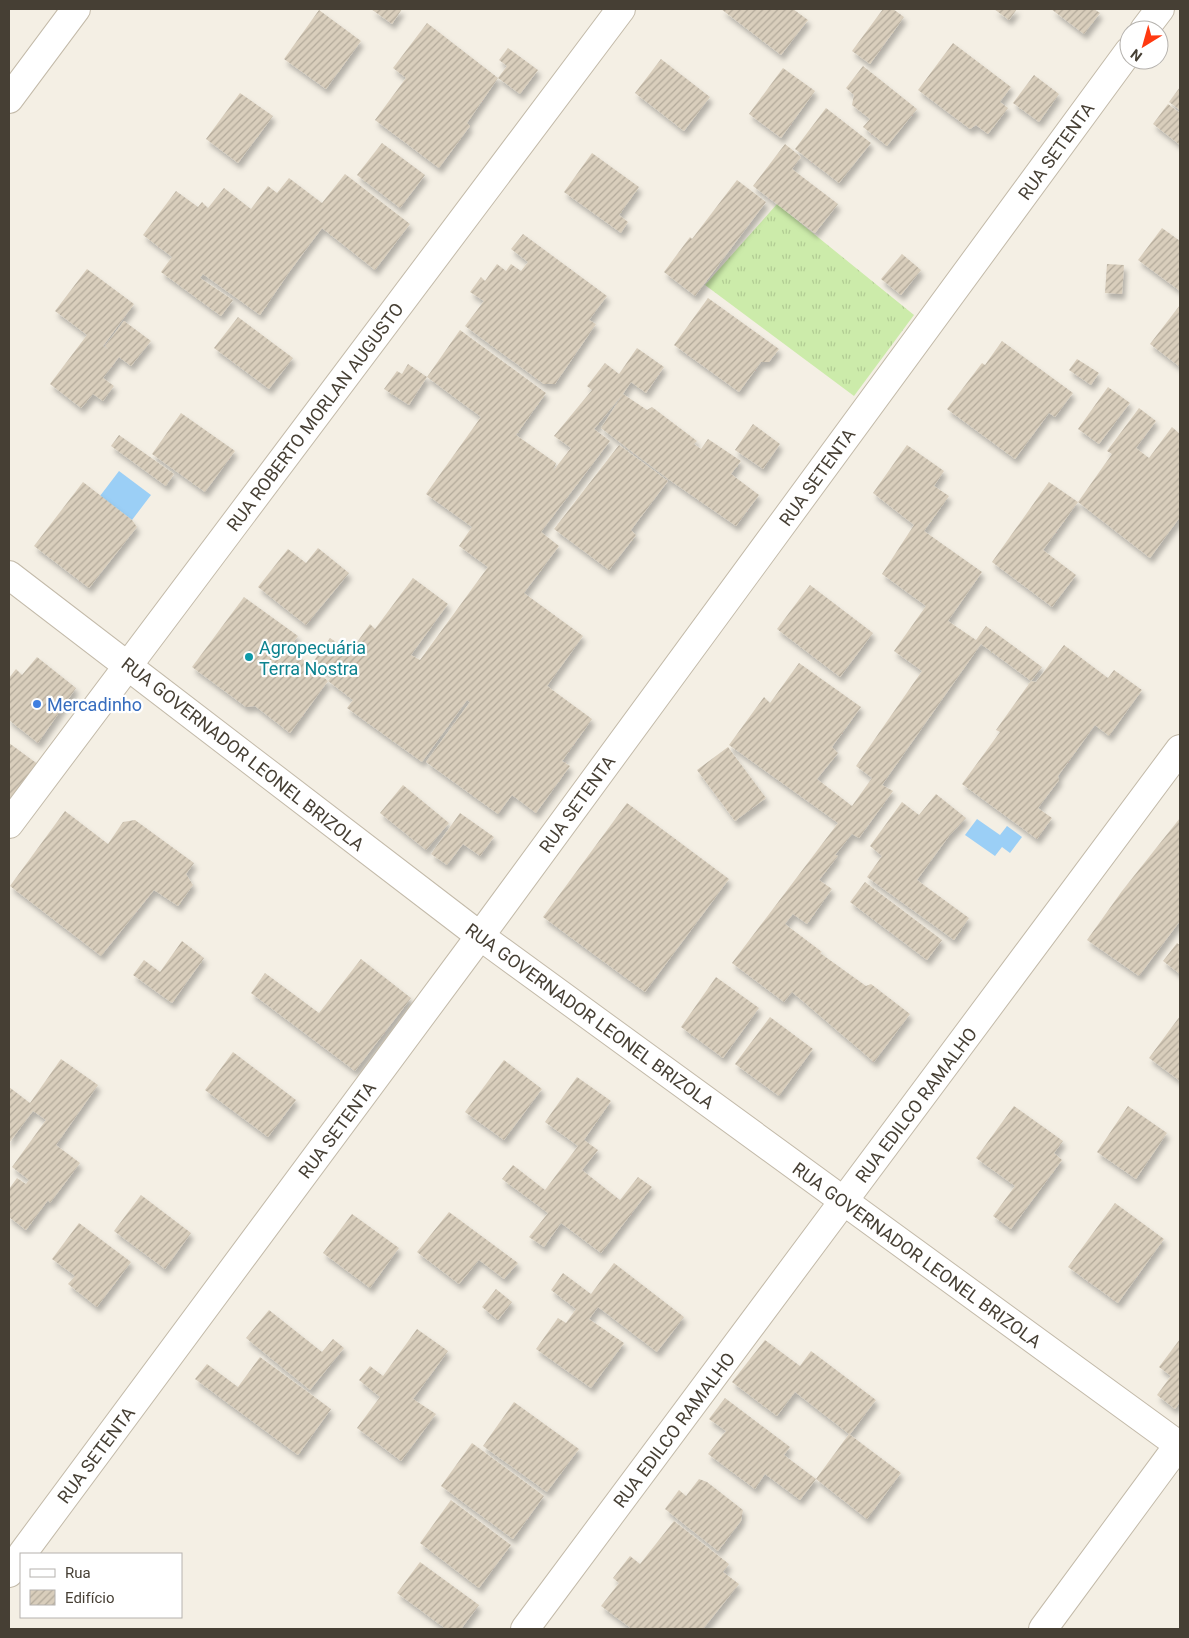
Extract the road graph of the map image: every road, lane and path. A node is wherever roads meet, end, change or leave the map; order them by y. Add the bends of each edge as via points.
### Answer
1 (76, 9) edge
2 (621, 9) edge
3 (1160, 9) edge
4 (1152, 20) edge
5 (1119, 65) edge
6 (9, 99) edge
7 (9, 575) edge
8 (128, 666) junction
9 (1180, 749) edge
10 (9, 824) edge
11 (480, 936) junction
12 (844, 1202) junction
13 (1180, 1445) edge
14 (23, 1553) edge
15 (20, 1558) edge
16 (9, 1573) edge
17 (525, 1629) edge
18 (1043, 1629) edge

1 - 6 street
2 - 8 street, RUA ROBERTO MORLAN AUGUSTO
3 - 4 street
5 - 11 street, RUA SETENTA
7 - 8 street, RUA GOVERNADOR LEONEL BRIZOLA
8 - 10 street, RUA ROBERTO MORLAN AUGUSTO
8 - 11 street, RUA GOVERNADOR LEONEL BRIZOLA
9 - 12 street, RUA EDILCO RAMALHO
11 - 12 street, RUA GOVERNADOR LEONEL BRIZOLA
11 - 14 street, RUA SETENTA
12 - 13 street, RUA GOVERNADOR LEONEL BRIZOLA
12 - 17 street, RUA EDILCO RAMALHO
13 - 18 street
15 - 16 street, RUA SETENTA

